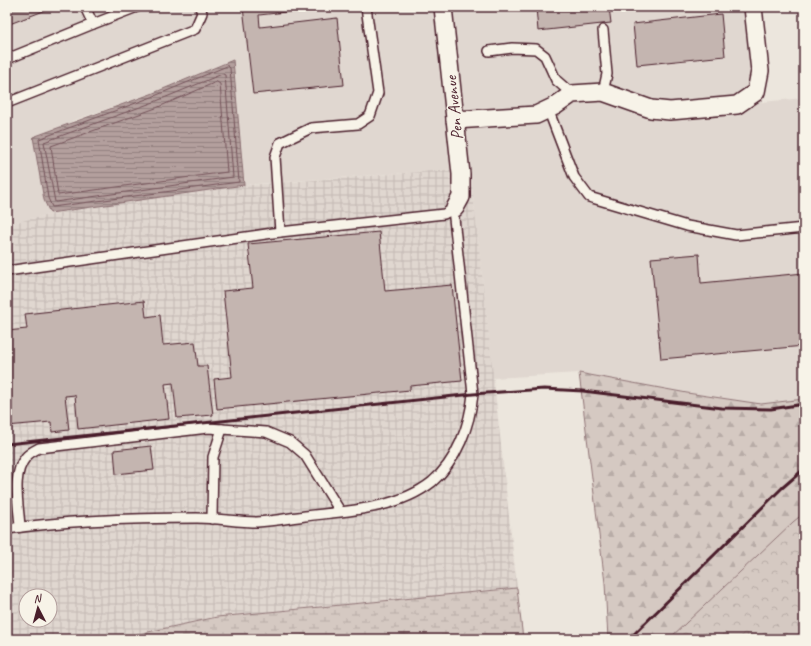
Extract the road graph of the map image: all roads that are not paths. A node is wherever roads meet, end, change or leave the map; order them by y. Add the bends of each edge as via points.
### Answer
1 (85, 7) edge
2 (137, 7) edge
3 (366, 7) edge
4 (443, 7) edge
5 (753, 7) edge
6 (202, 9) edge
7 (93, 24) junction
8 (603, 30) dead end
9 (489, 51) dead end
10 (7, 59) edge
11 (603, 92) junction
12 (572, 94) junction
13 (7, 103) edge
14 (548, 109) junction
15 (455, 120) junction
16 (454, 208) junction
17 (804, 228) edge
18 (280, 232) junction
19 (7, 271) edge
20 (222, 429) junction
21 (340, 511) junction
22 (212, 519) junction
23 (20, 527) junction
24 (7, 529) edge

1 - 7 lane
2 - 7 lane
3 - 18 lane via 378,93 370,116 358,124 311,128 280,143 275,156
4 - 15 street, Pen Avenue
5 - 11 street via 760,71 756,92 737,105 670,111 651,109
6 - 13 lane via 195,29
7 - 10 lane
8 - 11 lane via 607,74
9 - 12 lane via 536,48 545,56 556,80
11 - 12 street
12 - 14 street
14 - 15 street via 536,115
14 - 17 lane via 574,177 589,196 687,226 736,235
15 - 16 street, Pen Avenue via 461,174 460,196
16 - 18 lane via 444,214
16 - 21 lane via 473,394 467,426 455,453 431,482 386,504
18 - 19 lane
20 - 21 lane via 266,432 290,442 305,455
20 - 22 lane via 213,457
20 - 23 lane via 208,428 39,448 27,456 20,466
21 - 22 lane via 258,522
22 - 23 lane via 92,521
23 - 24 lane

